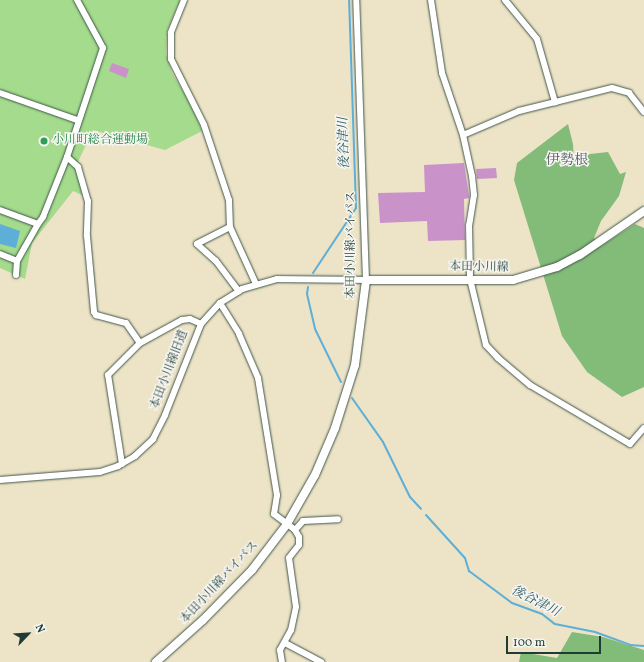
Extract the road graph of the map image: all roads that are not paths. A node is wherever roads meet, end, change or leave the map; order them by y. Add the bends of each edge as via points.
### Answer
1 (77, 0) edge
2 (184, 0) edge
3 (356, 0) edge
4 (431, 0) edge
5 (505, 0) edge
6 (0, 93) edge
7 (555, 102) junction
8 (644, 112) edge
9 (78, 120) junction
10 (463, 135) junction
11 (67, 157) junction
12 (0, 210) edge
13 (644, 211) edge
14 (38, 224) junction
15 (230, 227) junction
16 (0, 254) edge
17 (17, 261) junction
18 (16, 275) dead end
19 (470, 279) junction
20 (366, 280) junction
21 (256, 284) junction
22 (239, 290) junction
23 (220, 302) junction
24 (201, 324) junction
25 (140, 344) junction
26 (644, 428) edge
27 (122, 464) junction
28 (0, 480) edge
29 (338, 519) dead end
30 (287, 524) junction
31 (295, 530) junction
32 (285, 644) junction
33 (156, 662) edge
34 (282, 662) edge
35 (321, 662) edge

1 - 9 street via 103,48
2 - 15 street via 171,33 171,59 204,125 229,200
3 - 20 street, 本田小川線バイパス
4 - 10 street via 442,73
5 - 7 street via 537,39
6 - 9 street
7 - 8 street via 601,90 621,89 634,98
7 - 10 street via 519,111
9 - 11 street
10 - 19 street via 474,195 470,225
11 - 14 street
11 - 25 street via 78,167 88,202 87,236 94,312 96,315 126,323
12 - 14 street
13 - 19 main road, 本田小川線 via 580,256 557,267 513,280
14 - 17 street
15 - 21 street
15 - 22 street via 197,244 216,261
16 - 17 street
17 - 18 street
19 - 20 main road, 本田小川線
19 - 26 street via 483,338 498,358 530,385 630,444
20 - 21 street, 本田小川線旧道 via 277,279
20 - 30 main road, 本田小川線バイパス via 359,346 350,384 324,456
21 - 22 street, 本田小川線旧道
22 - 23 street, 本田小川線旧道
23 - 24 street, 本田小川線旧道
23 - 30 street via 239,334 258,378 277,495 273,510 276,516
24 - 25 street via 190,319 182,320
24 - 27 street, 本田小川線旧道 via 165,415 153,438 135,456
25 - 27 street via 108,375
27 - 28 street, 本田小川線旧道 via 83,475
29 - 31 street via 304,521
30 - 31 street
30 - 33 main road, 本田小川線バイパス via 252,570 203,620
31 - 32 street via 300,540 289,558 296,607 292,630
32 - 34 street via 280,650
32 - 35 street

